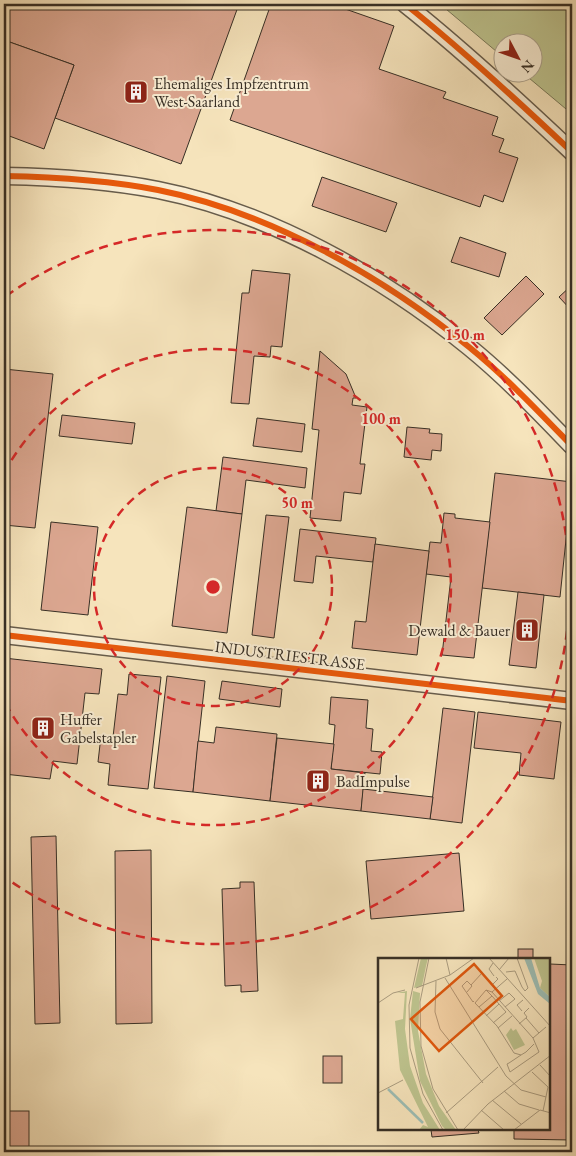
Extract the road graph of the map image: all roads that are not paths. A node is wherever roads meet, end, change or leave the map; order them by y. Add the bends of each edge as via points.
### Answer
1 (404, 4) edge
2 (572, 152) edge
3 (4, 176) edge
4 (572, 446) edge
5 (4, 635) edge
6 (572, 701) edge

1 - 2 street
3 - 4 street via 105,182 159,190 215,205 300,240 341,260 435,320 506,379
5 - 6 street, INDUSTRIESTRASSE

